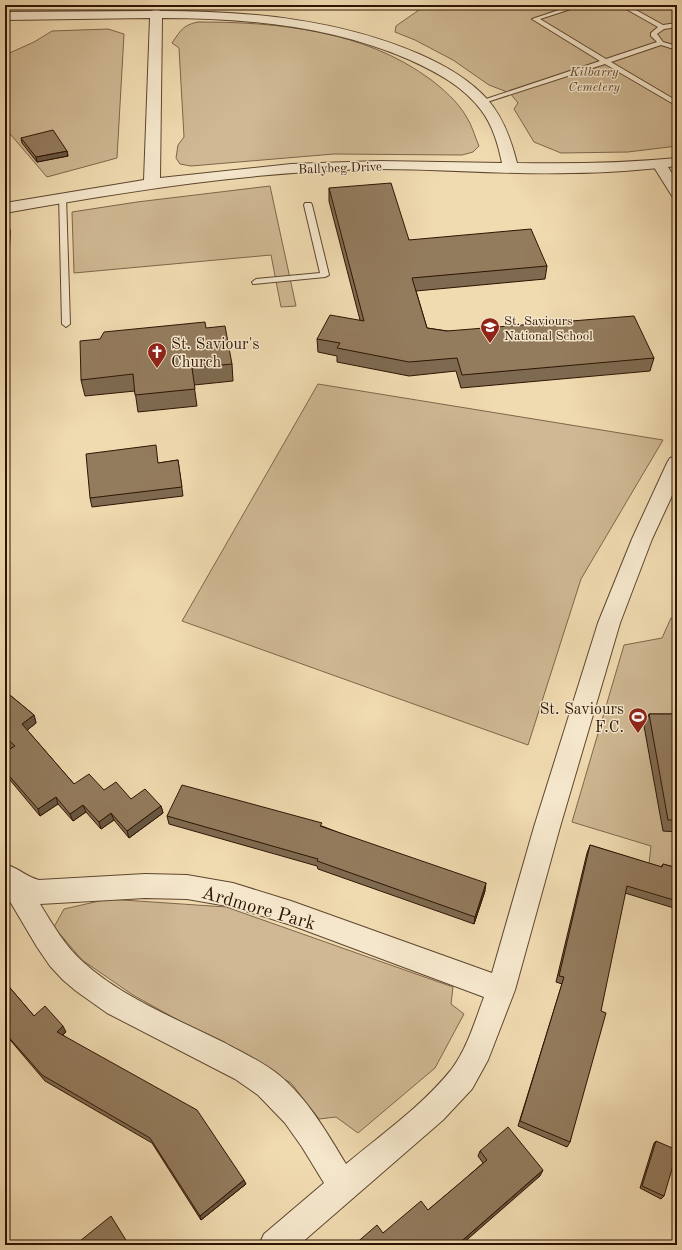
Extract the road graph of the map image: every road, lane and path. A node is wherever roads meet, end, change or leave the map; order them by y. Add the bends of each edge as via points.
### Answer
1 (580, 5) edge
2 (622, 5) edge
3 (156, 13) junction
4 (5, 16) edge
5 (677, 25) edge
6 (662, 27) junction
7 (661, 43) junction
8 (677, 48) edge
9 (606, 61) junction
10 (482, 102) junction
11 (677, 104) edge
12 (677, 162) edge
13 (659, 164) junction
14 (511, 168) junction
15 (152, 183) junction
16 (677, 193) edge
17 (62, 196) junction
18 (308, 205) dead end
19 (5, 208) edge
20 (256, 282) dead end
21 (66, 324) dead end
22 (677, 463) edge
23 (8, 873) edge
24 (501, 990) junction
25 (343, 1187) junction
26 (275, 1245) edge

1 - 9 lane via 535,19
2 - 6 lane
3 - 4 street
3 - 10 street via 262,14 314,21 351,30 398,46 426,60 460,82
3 - 15 street
5 - 6 lane
6 - 7 lane via 654,33 656,40
7 - 8 lane
7 - 9 lane
9 - 10 lane
9 - 11 lane
10 - 14 street via 498,127
12 - 13 street, Ballybeg Drive
13 - 14 street, Ballybeg Drive via 585,169
13 - 16 street
14 - 15 street, Ballybeg Drive via 319,166
15 - 17 street, Ballybeg Drive
17 - 19 street, Ballybeg Drive
17 - 21 lane
18 - 20 lane via 325,275
22 - 24 street via 642,539 595,665
23 - 24 street, Ardmore Park via 22,888 39,892 152,886 187,887 233,895 291,913
23 - 25 street, Ardmore Park via 46,938 73,971 117,1003 245,1069 276,1091 291,1108
24 - 25 street via 487,1030 462,1079 433,1110
25 - 26 street

